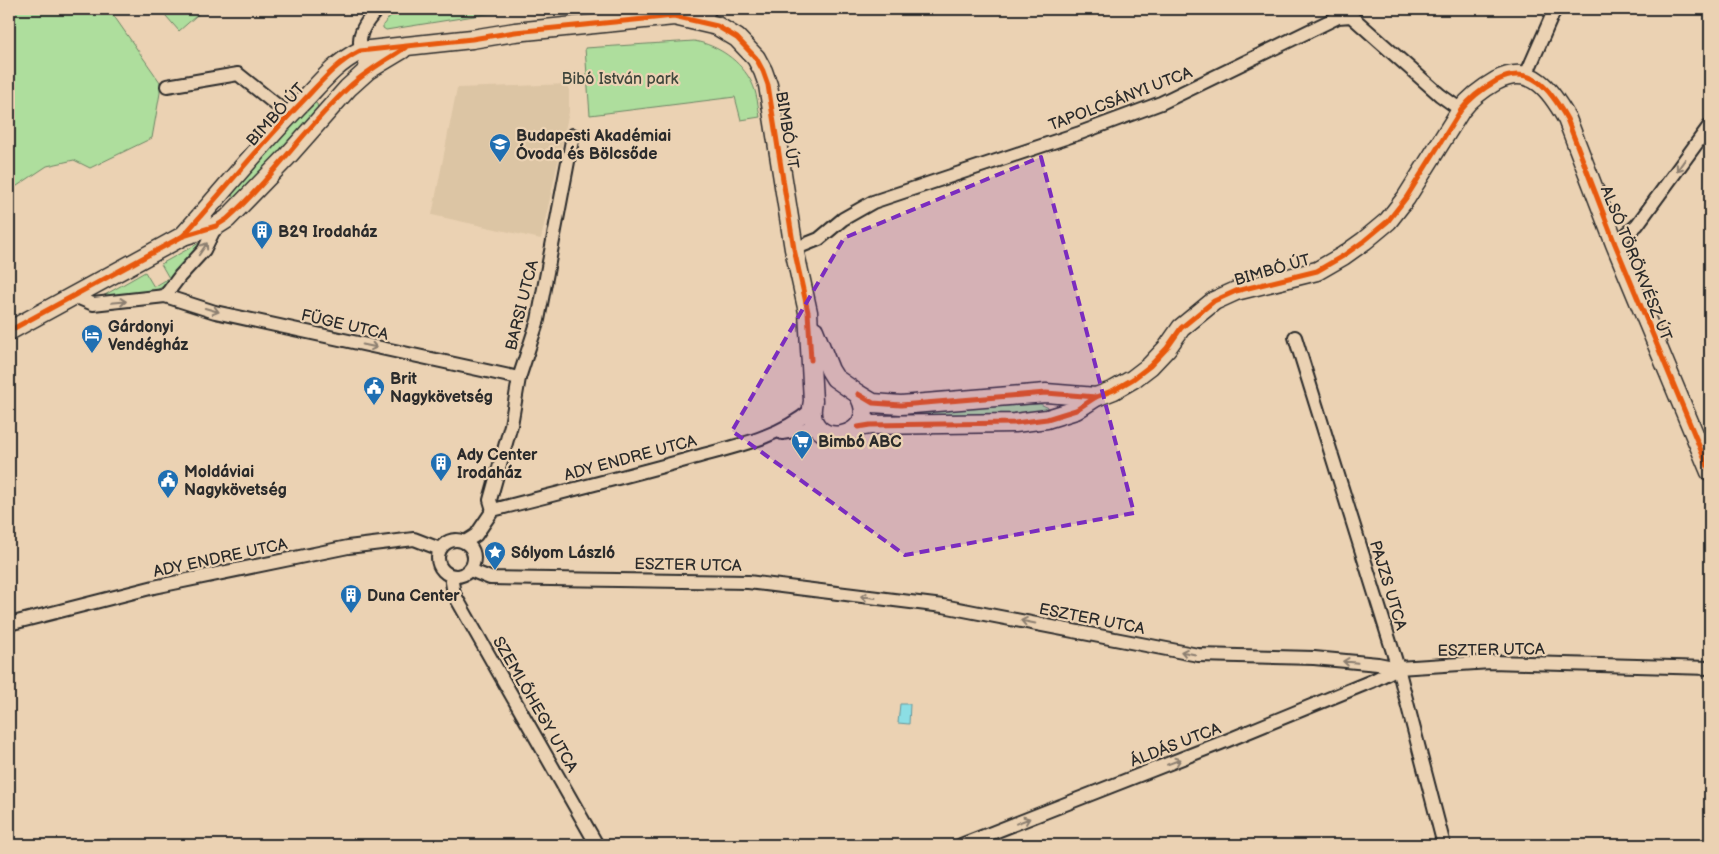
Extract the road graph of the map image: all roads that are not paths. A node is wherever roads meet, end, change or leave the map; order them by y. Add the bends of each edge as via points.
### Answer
1 (378, 9) edge
2 (1555, 9) edge
3 (706, 15) edge
4 (407, 46) junction
5 (360, 52) junction
6 (368, 70) junction
7 (1526, 75) junction
8 (167, 86) dead end
9 (1461, 110) junction
10 (289, 115) junction
11 (1710, 126) edge
12 (573, 135) dead end
13 (216, 226) junction
14 (183, 236) junction
15 (1615, 244) junction
16 (794, 249) junction
17 (74, 296) junction
18 (165, 296) junction
19 (808, 312) junction
20 (9, 331) edge
21 (1295, 337) dead end
22 (519, 378) junction
23 (852, 390) junction
24 (1096, 397) junction
25 (812, 406) junction
26 (817, 427) junction
27 (858, 427) junction
28 (770, 435) junction
29 (1710, 472) edge
30 (493, 510) junction
31 (465, 542) junction
32 (440, 549) junction
33 (470, 570) junction
34 (451, 576) junction
35 (9, 624) edge
36 (1398, 668) junction
37 (1710, 668) edge
38 (597, 845) edge
39 (961, 845) edge
40 (1444, 845) edge

1 - 5 street via 366,22 360,38
2 - 7 street
3 - 4 street, BIMBÓ ÚT via 515,32
3 - 16 street, BIMBÓ ÚT via 737,38 756,58 763,71
4 - 5 street, BIMBÓ ÚT
4 - 6 street, BIMBÓ ÚT
5 - 6 street
5 - 10 street, BIMBÓ ÚT via 335,67
6 - 13 street, BIMBÓ ÚT via 238,210
7 - 9 street, BIMBÓ ÚT via 1512,74 1489,85 1470,98
7 - 15 street, ALSÓ TÖRÖKVÉSZ ÚT via 1535,79 1557,101
8 - 10 street via 238,74
9 - 16 street, TAPOLCSÁNYI UTCA via 1444,99 1351,16 1338,17 1161,103 873,202 819,239
9 - 24 street, BIMBÓ ÚT via 1406,198 1388,221 1364,241 1317,271 1236,291 1214,301 1182,328 1150,366 1114,390
10 - 14 street, BIMBÓ ÚT
11 -> 15 street via 1637,225
12 - 22 street, BARSI UTCA via 538,320
13 - 14 street, BIMBÓ ÚT
18 -> 13 street via 204,250
14 - 17 street, BIMBÓ ÚT
15 - 29 street, ALSÓ TÖRÖKVÉSZ ÚT
16 - 19 street, BIMBÓ ÚT
17 -> 18 street, FÜGE UTCA via 94,304
17 - 20 street, BIMBÓ ÚT
18 -> 22 street, FÜGE UTCA via 215,312
19 - 23 street, BIMBÓ ÚT via 830,370 835,378
19 - 25 street, BIMBÓ ÚT
21 - 36 street, PAJZS UTCA
22 - 30 street, BARSI UTCA via 511,425 490,500
23 - 24 street, BIMBÓ ÚT via 873,403 901,404 1046,393
23 - 25 street via 832,386 825,389
23 - 27 street via 863,406
24 - 27 street, BIMBÓ ÚT via 1076,410 1047,419 1015,423
25 - 26 street, BIMBÓ ÚT
25 - 28 street, ADY ENDRE UTCA via 801,419
26 - 27 street, BIMBÓ ÚT via 833,436 842,436
26 - 28 street
28 - 30 street, ADY ENDRE UTCA
30 - 31 street via 476,535
31 - 32 street via 449,541
31 - 33 street via 474,555
32 - 34 street via 439,565
32 - 35 street, ADY ENDRE UTCA via 414,539 348,547 154,587
33 - 34 street via 461,576
36 -> 33 street, ESZTER UTCA via 1314,658 1198,655 943,606 748,582 490,578
34 - 38 street, SZEMLŐHEGY UTCA via 454,594
36 - 37 street, ESZTER UTCA via 1491,662
39 -> 36 street, ÁLDÁS UTCA via 1249,732
36 - 40 street, PAJZS UTCA

